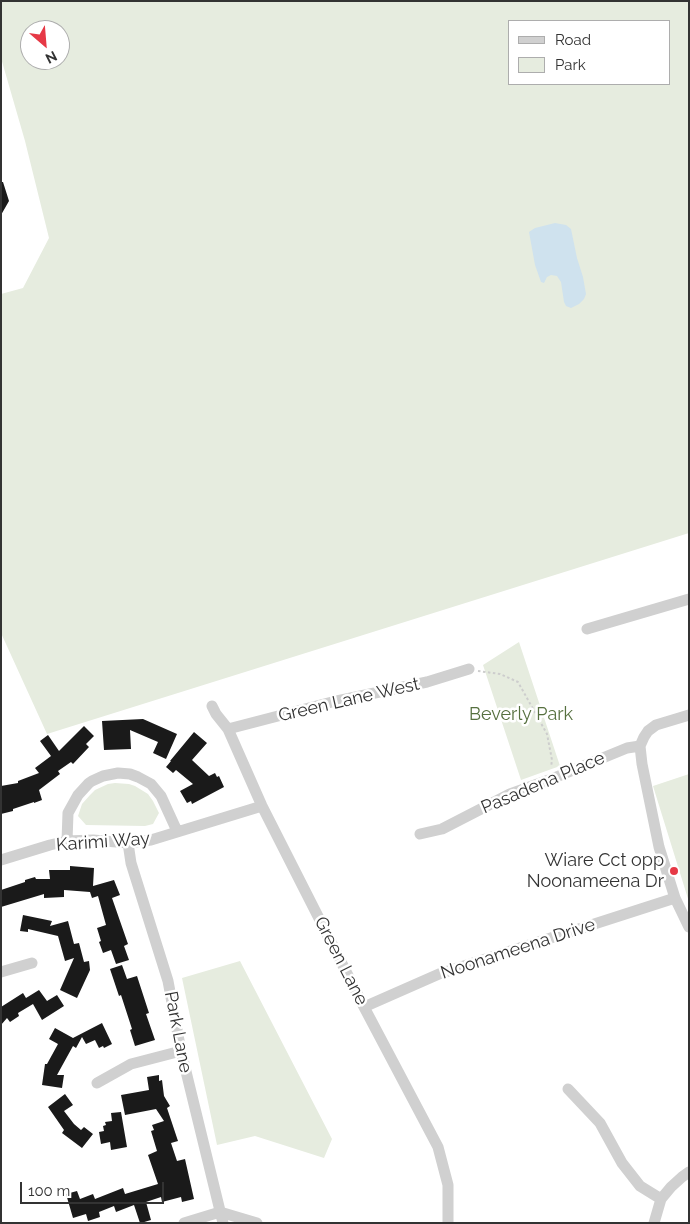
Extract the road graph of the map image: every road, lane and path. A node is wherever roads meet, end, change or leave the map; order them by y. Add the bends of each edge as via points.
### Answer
1 (689, 599) edge
2 (587, 629) dead end
3 (469, 669) joint
4 (212, 706) dead end
5 (689, 715) edge
6 (228, 729) junction
7 (640, 746) junction
8 (549, 780) junction
9 (262, 806) junction
10 (177, 831) junction
11 (420, 834) dead end
12 (67, 841) junction
13 (128, 843) junction
14 (1, 860) edge
15 (675, 898) junction
16 (689, 927) edge
17 (32, 963) dead end
18 (1, 972) edge
19 (364, 1007) junction
20 (181, 1051) junction
21 (97, 1084) dead end
22 (568, 1089) dead end
23 (689, 1172) edge
24 (661, 1200) junction
25 (222, 1217) edge
26 (184, 1223) edge
27 (257, 1223) edge
28 (448, 1223) edge
29 (654, 1223) edge

1 - 2 street
3 - 6 street, Green Lane West
3 - 8 path via 500,674 518,682 547,734 552,760
4 - 6 street, Green Lane
5 - 7 street via 656,725 648,731
6 - 9 street, Green Lane
7 - 8 street, Pasadena Place via 626,748
7 - 15 street via 659,847
8 - 11 street, Pasadena Place via 510,794 442,829
9 - 10 street, Karimi Way
9 - 19 street, Green Lane
10 - 12 street via 161,796 151,784 130,774 118,773 88,783 78,795 68,813
10 - 13 street, Karimi Way via 151,840
12 - 13 street, Karimi Way
12 - 14 street, Karimi Way
13 - 20 street, Park Lane via 130,864 168,981
15 - 16 street
15 - 19 street, Noonameena Drive via 439,974
17 - 18 street
19 - 28 street, Green Lane via 438,1147 448,1185
20 - 21 street via 131,1064
20 - 25 street, Park Lane
22 - 24 street via 600,1123 622,1163 640,1186
23 - 24 street
24 - 29 street
25 - 26 street
25 - 27 street

